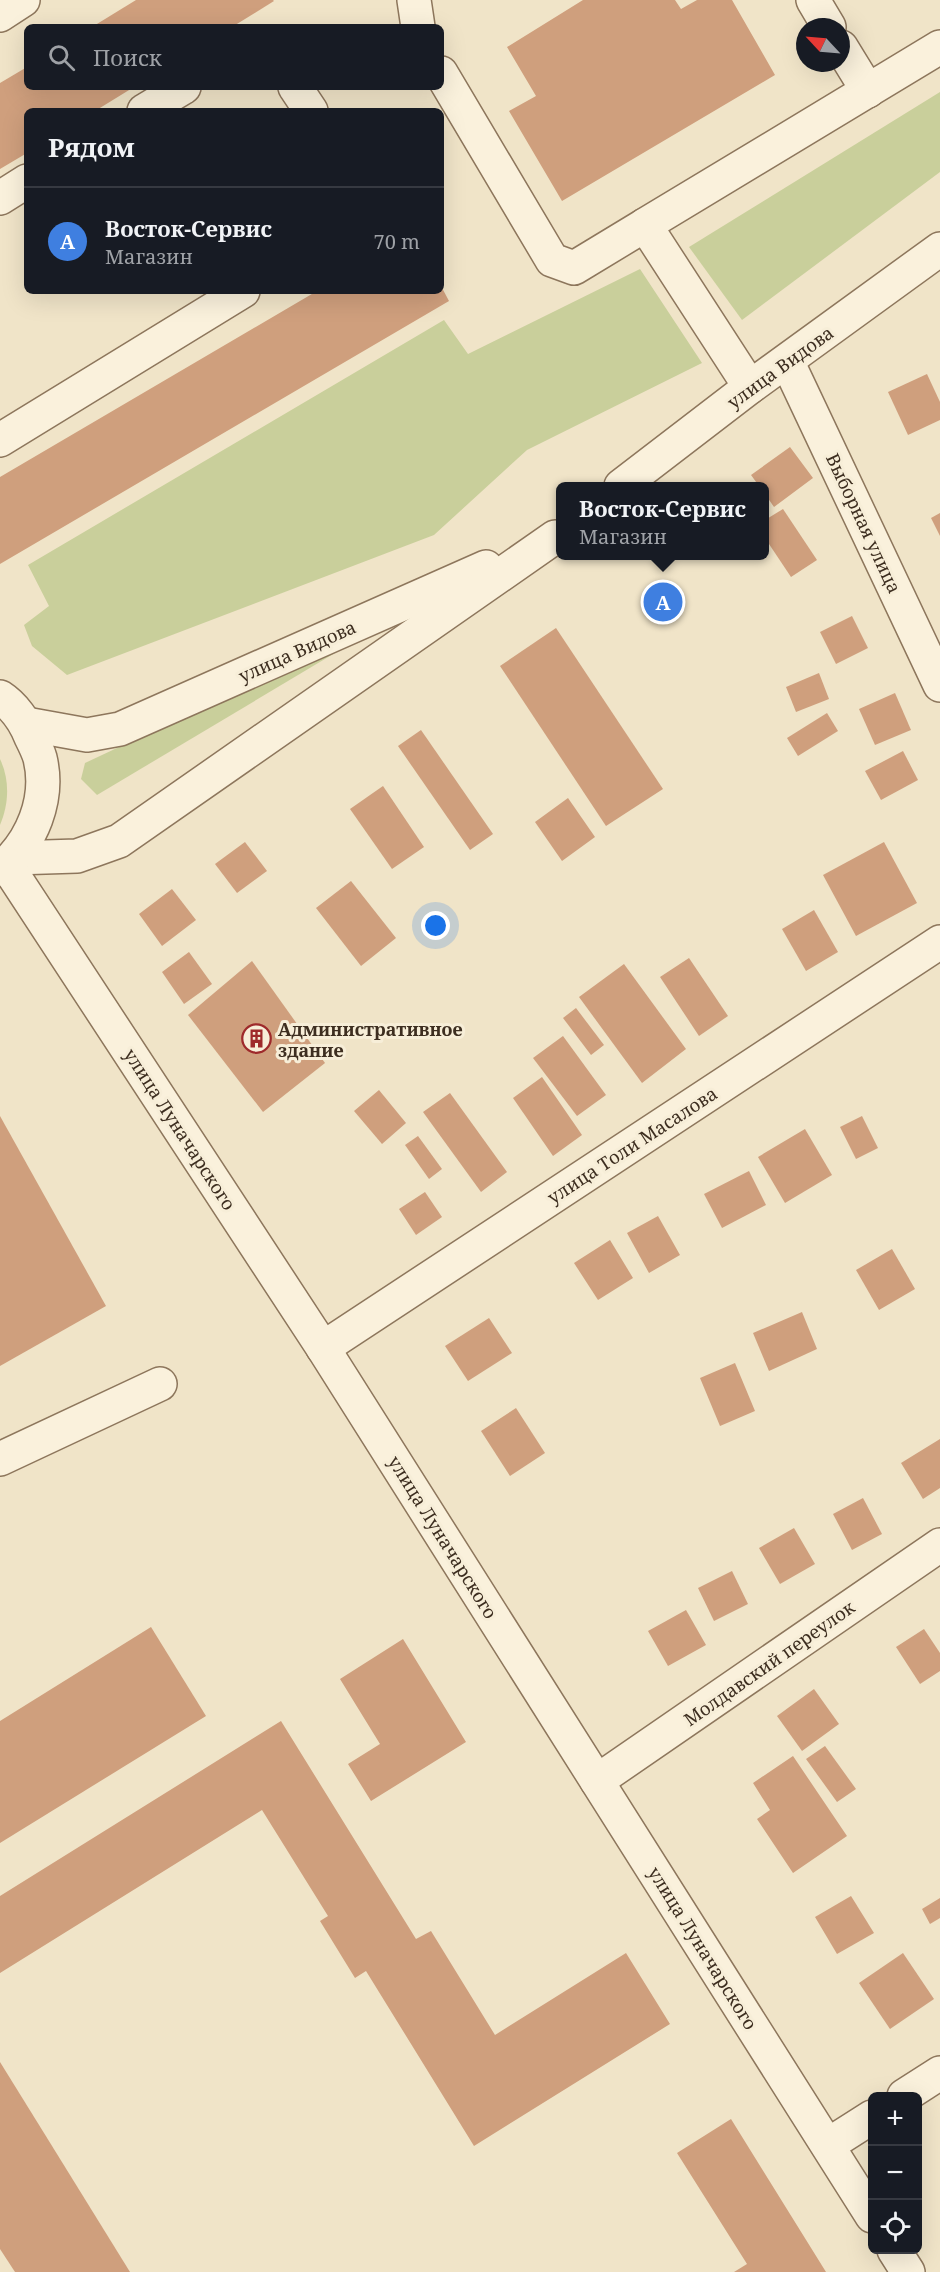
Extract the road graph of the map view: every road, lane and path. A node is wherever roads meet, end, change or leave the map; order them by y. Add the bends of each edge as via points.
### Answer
1 (23, 0) edge
2 (413, 0) edge
3 (813, 0) edge
4 (0, 15) edge
5 (824, 18) edge
6 (417, 24) edge
7 (940, 47) edge
8 (850, 62) edge
9 (444, 78) edge
10 (179, 90) edge
11 (297, 90) edge
12 (868, 92) junction
13 (149, 108) edge
14 (309, 108) edge
15 (24, 184) edge
16 (0, 198) edge
17 (645, 225) junction
18 (940, 249) edge
19 (238, 294) edge
20 (787, 361) junction
21 (750, 387) junction
22 (0, 440) edge
23 (626, 482) edge
24 (556, 536) edge
25 (556, 536) edge
26 (940, 685) edge
27 (0, 697) edge
28 (26, 724) junction
29 (7, 864) edge
30 (940, 942) edge
31 (323, 1348) junction
32 (160, 1384) dead end
33 (0, 1459) edge
34 (940, 1545) edge
35 (597, 1781) junction
36 (940, 2073) edge
37 (912, 2092) edge
38 (868, 2120) edge
39 (828, 2145) junction
40 (868, 2208) edge
41 (897, 2254) edge
42 (908, 2272) edge

1 - 4 street
2 - 6 street
3 - 5 street
7 - 12 street
8 - 12 street
9 - 17 street via 552,260 574,267
10 - 13 street
11 - 14 street
12 - 17 street
15 - 16 street
17 - 21 street
18 - 20 street, улица Видова
19 - 22 street
20 - 21 street, улица Видова
20 - 26 street, Выборная улица
21 - 23 street, улица Видова
24 - 28 street, улица Видова via 120,729 87,735
25 - 29 street via 119,841 77,856
27 - 28 street
28 - 29 street via 40,758 43,793 34,828
29 - 31 street, улица Луначарского
30 - 31 street, улица Толи Масалова
31 - 35 street, улица Луначарского
32 - 33 street
34 - 35 street, Молдавский переулок
35 - 39 street, улица Луначарского
36 - 37 street
38 - 39 street
39 - 40 street, улица Луначарского
41 - 42 street

